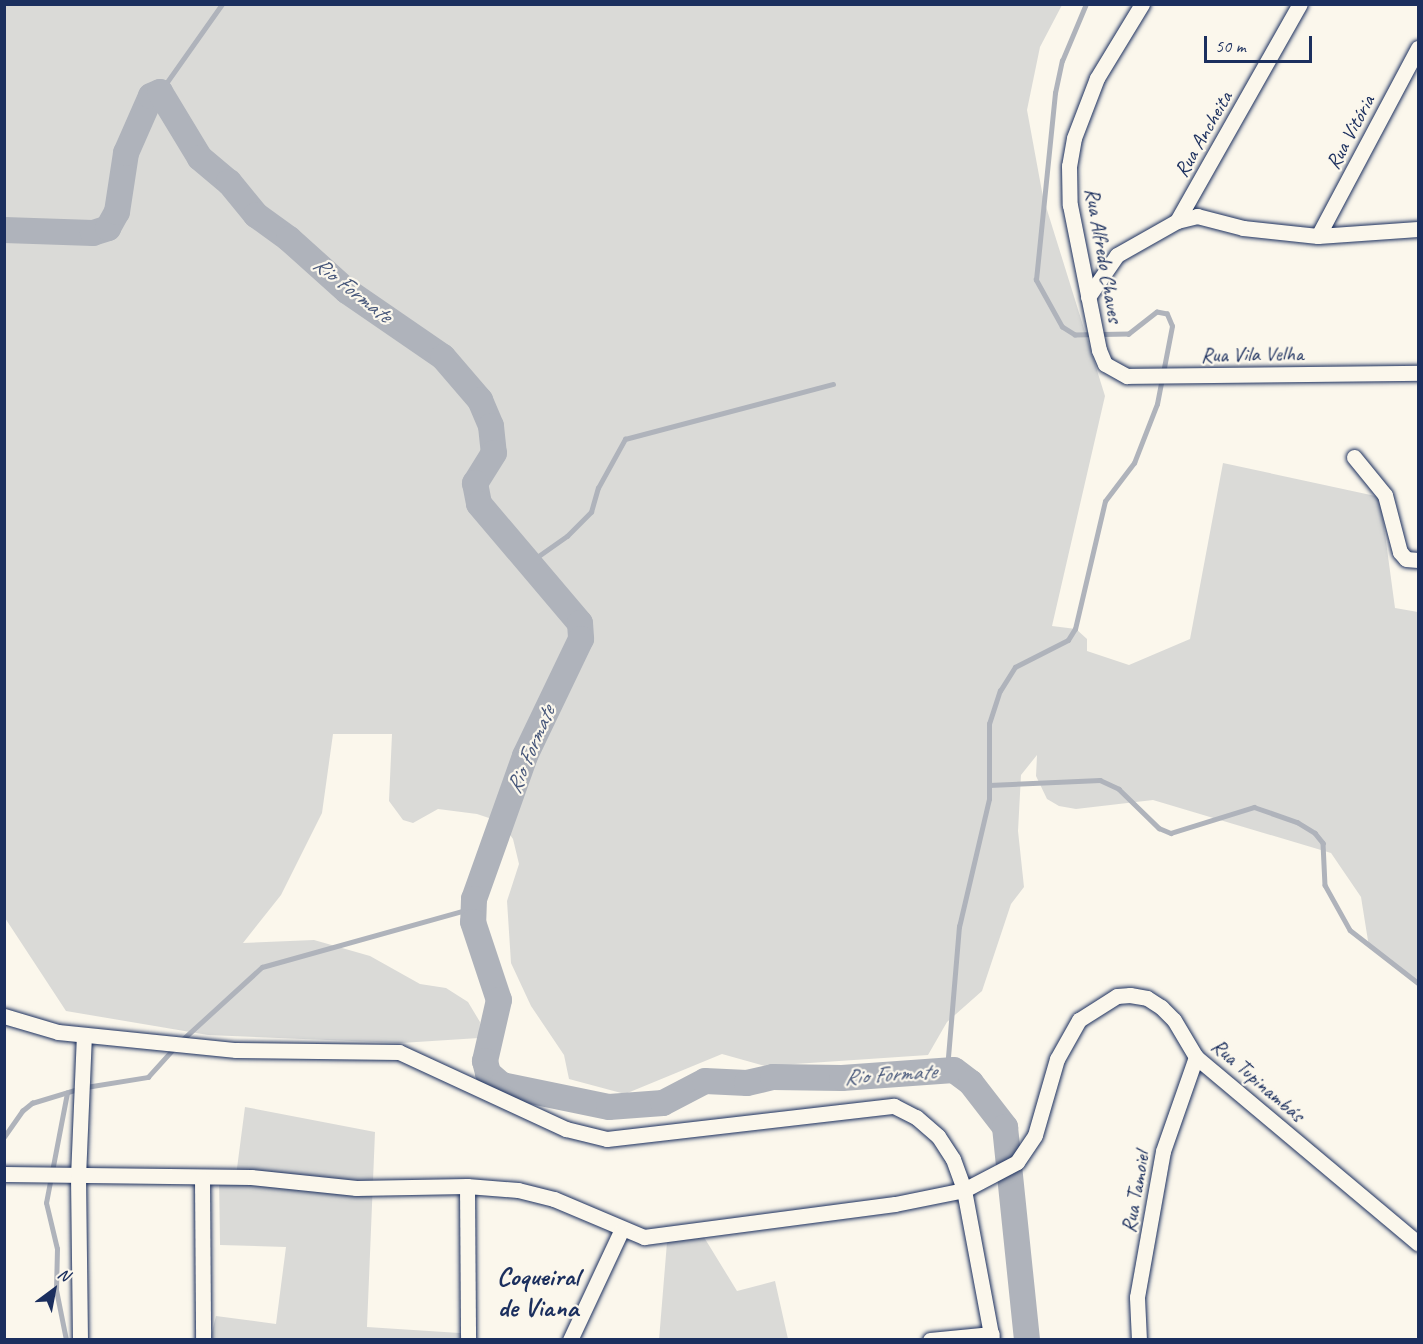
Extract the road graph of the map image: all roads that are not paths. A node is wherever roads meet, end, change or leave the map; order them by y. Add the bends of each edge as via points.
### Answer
1 (1142, 4) edge
2 (1300, 4) edge
3 (1419, 48) edge
4 (1177, 221) junction
5 (1419, 229) edge
6 (1318, 236) junction
7 (1088, 297) junction
8 (1099, 350) joint
9 (1419, 373) edge
10 (1354, 457) dead end
11 (1419, 560) edge
12 (4, 1016) edge
13 (84, 1035) junction
14 (1196, 1057) junction
15 (4, 1174) edge
16 (78, 1177) junction
17 (202, 1179) junction
18 (467, 1185) junction
19 (964, 1190) junction
20 (621, 1231) junction
21 (1419, 1243) edge
22 (992, 1336) edge
23 (80, 1340) edge
24 (203, 1340) edge
25 (468, 1340) edge
26 (570, 1340) edge
27 (930, 1340) edge
28 (1138, 1340) edge

1 - 7 street, Rua Alfredo Chaves via 1097,78 1074,138 1069,166 1070,205
2 - 4 street, Rua Ancheita
3 - 6 street, Rua Vitória
4 - 6 street via 1206,216 1243,228
4 - 7 street via 1117,255
5 - 6 street
7 - 8 street, Rua Alfredo Chaves
8 - 9 street, Rua Vila Velha via 1106,364 1127,376
10 - 11 street via 1385,495 1400,552 1406,559
12 - 13 street via 58,1032
13 - 16 street
13 - 19 street via 236,1050 399,1052 566,1129 606,1139 894,1106 916,1117 938,1136 953,1159
14 - 19 street, Rua Tupinambás via 1174,1020 1147,998 1117,996 1095,1007 1079,1020 1061,1052 1035,1135 1017,1162
14 - 21 street, Rua Tupinambás
14 - 28 street, Rua Tamoiel via 1163,1151 1137,1297
15 - 16 street
16 - 17 street
16 - 23 street
17 - 18 street via 303,1180 356,1188
17 - 24 street
18 - 20 street via 518,1190 554,1199
18 - 25 street
19 - 20 street via 895,1204 662,1237
19 - 22 street
20 - 26 street
22 - 27 street

